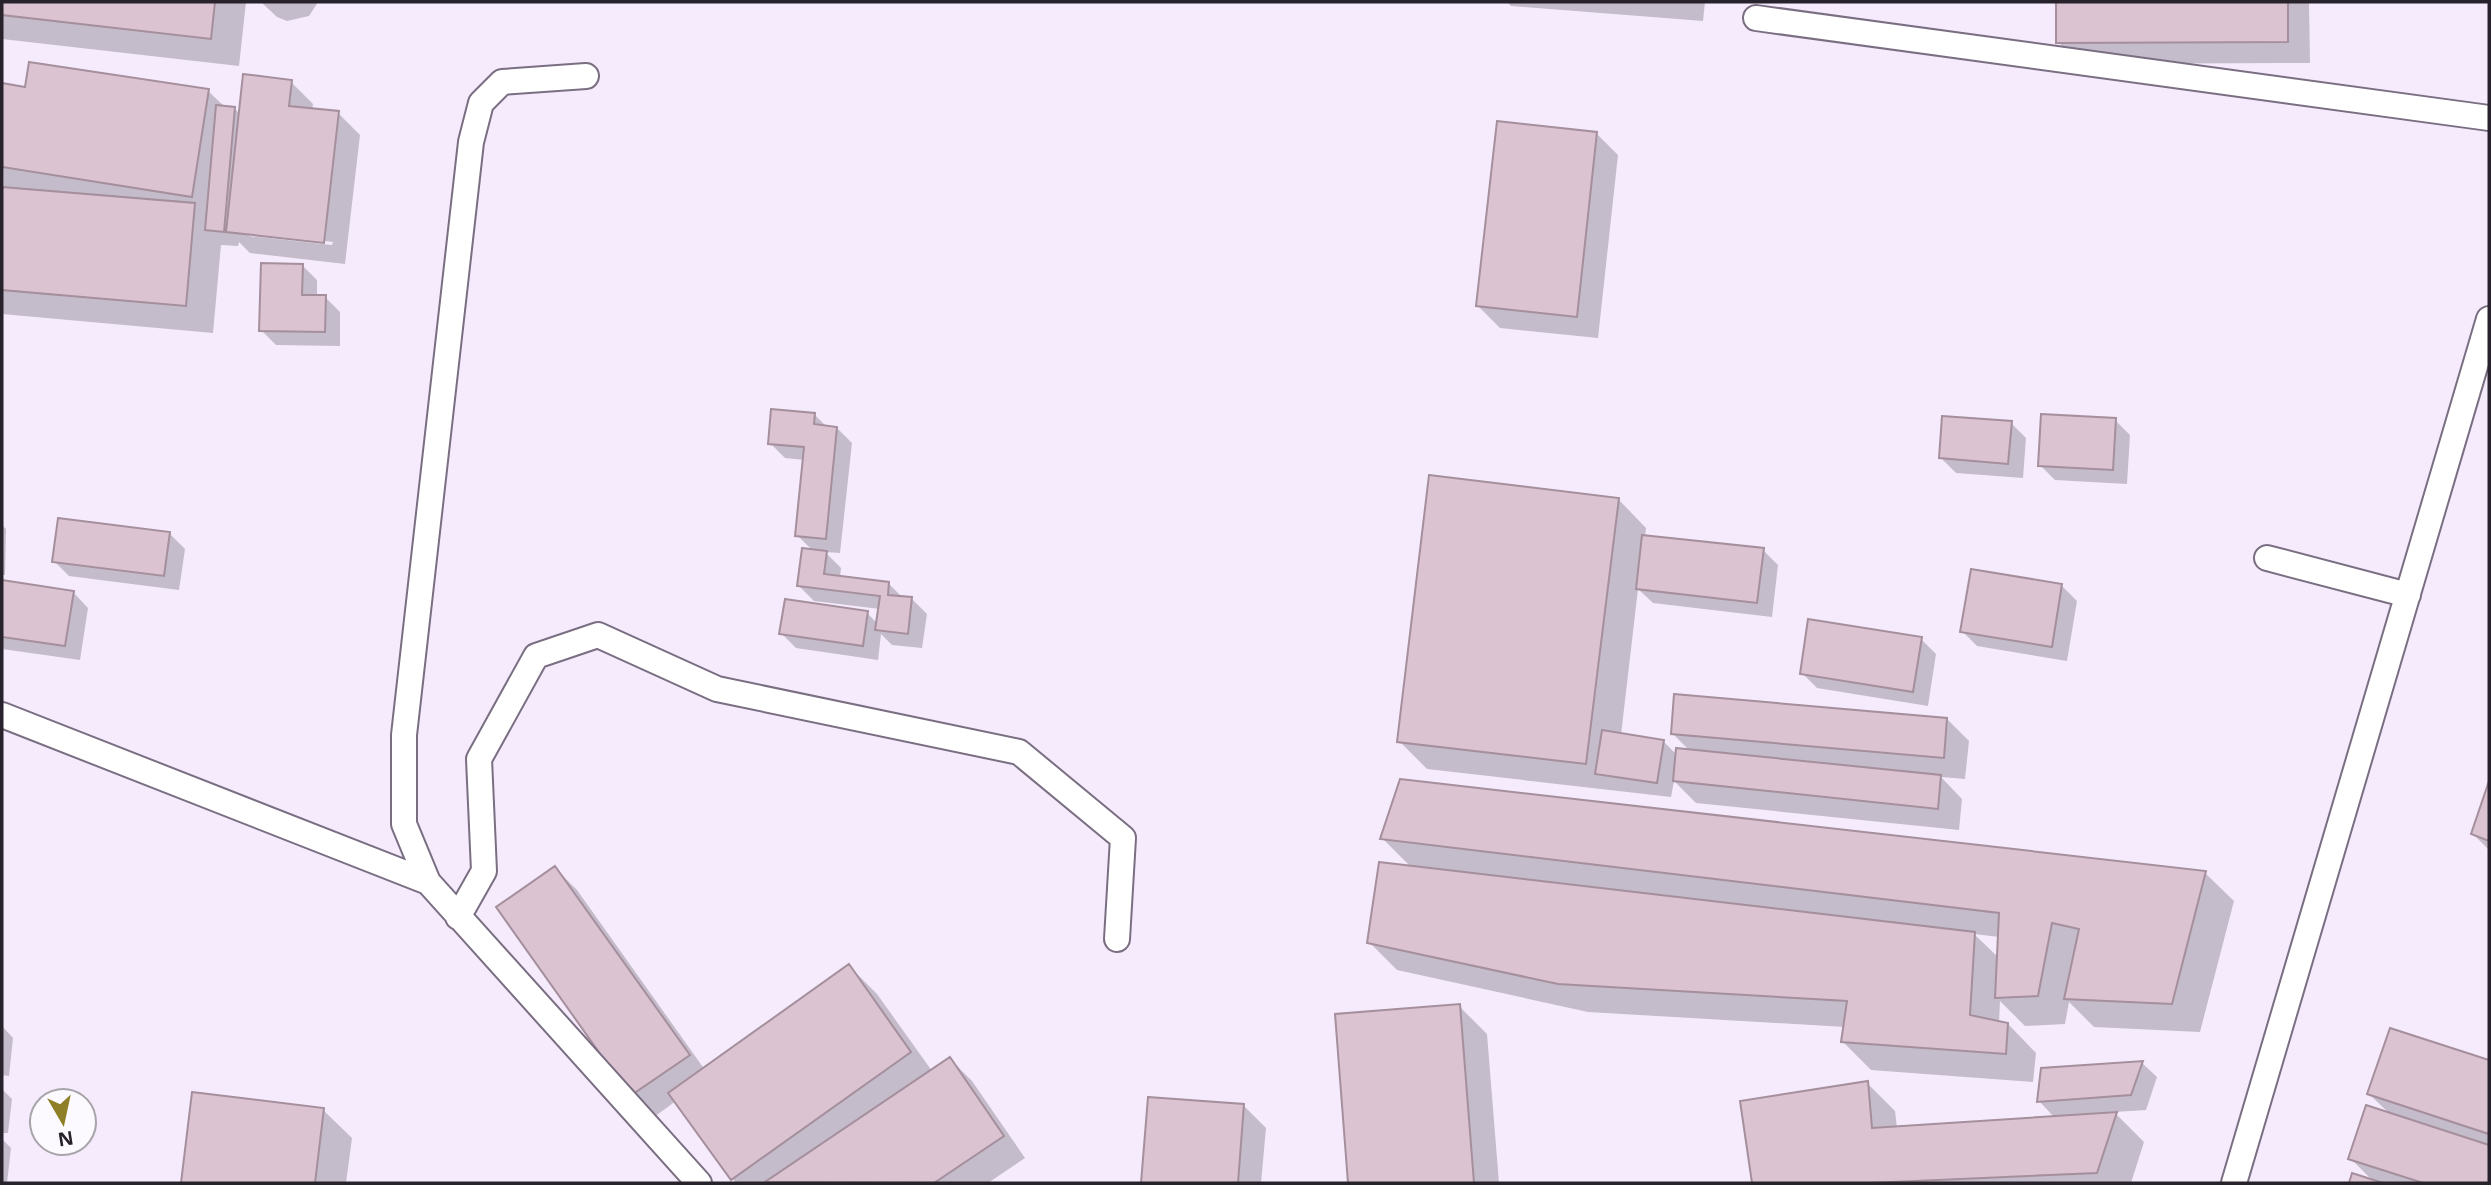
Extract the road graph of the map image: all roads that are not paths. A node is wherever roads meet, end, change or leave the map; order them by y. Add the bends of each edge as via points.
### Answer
1 (1756, 18) dead end
2 (586, 76) dead end
3 (2489, 118) edge
4 (2489, 319) edge
5 (2267, 558) dead end
6 (2408, 595) junction
7 (2, 715) edge
8 (428, 882) junction
9 (458, 917) junction
10 (1117, 939) dead end
11 (699, 1183) edge
12 (2234, 1183) edge

1 - 3 lane
2 - 8 lane via 502,82 481,103 471,142 404,735 404,824
4 - 6 lane
5 - 6 lane
6 - 12 lane
7 - 8 lane
8 - 9 lane
9 - 10 lane via 484,871 479,760 536,656 597,635 717,689 1019,752 1123,838
9 - 11 lane

